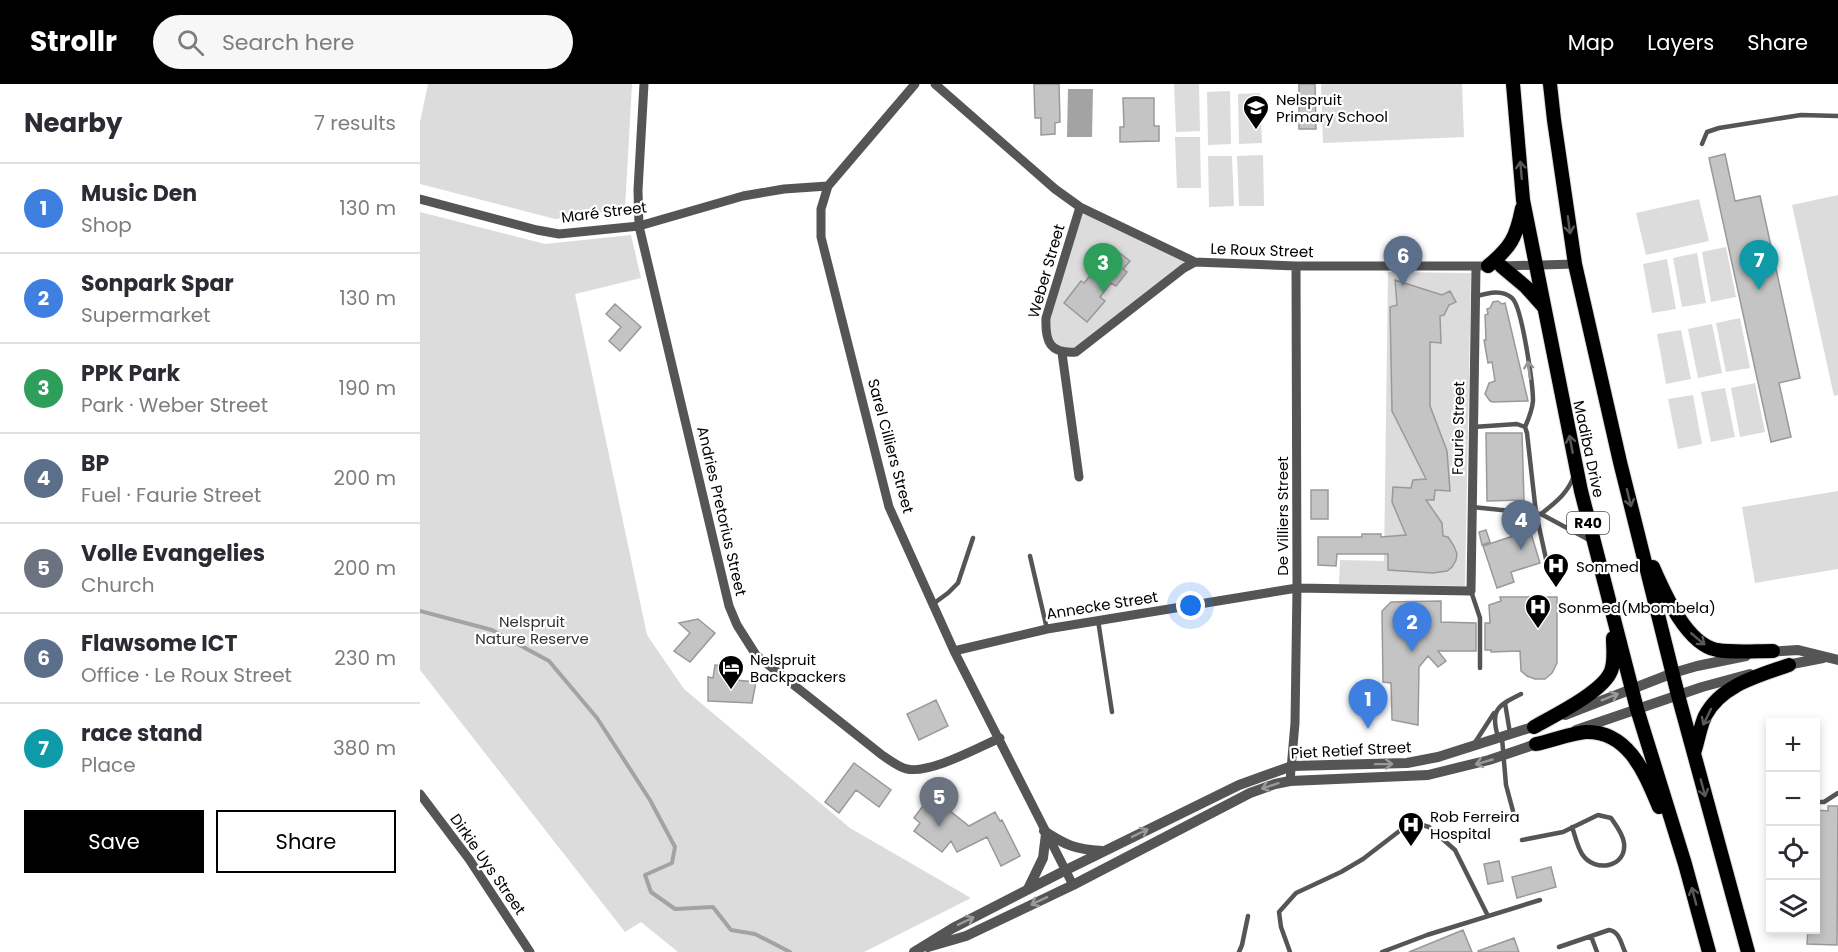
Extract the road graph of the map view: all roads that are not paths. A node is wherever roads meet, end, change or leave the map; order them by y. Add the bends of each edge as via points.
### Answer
1 (644, 84) edge
2 (915, 84) edge
3 (935, 84) edge
4 (1513, 84) edge
5 (1550, 84) edge
6 (1838, 117) edge
7 (1702, 144) dead end
8 (828, 186) junction
9 (420, 199) edge
10 (1523, 200) junction
11 (1080, 207) junction
12 (639, 226) junction
13 (1195, 262) junction
14 (1575, 264) junction
15 (1296, 266) junction
16 (1488, 266) junction
17 (1536, 266) junction
18 (1476, 296) junction
19 (1544, 307) junction
20 (1062, 353) junction
21 (1525, 427) junction
22 (1473, 428) junction
23 (1576, 471) junction
24 (1079, 477) dead end
25 (1472, 507) junction
26 (1538, 513) junction
27 (1639, 535) junction
28 (973, 538) dead end
29 (1592, 542) junction
30 (1030, 556) dead end
31 (1548, 568) dead end
32 (1297, 588) junction
33 (1471, 591) junction
34 (933, 604) junction
35 (1613, 615) junction
36 (1098, 620) junction
37 (1047, 628) junction
38 (954, 651) junction
39 (1773, 651) junction
40 (1832, 659) edge
41 (1789, 665) junction
42 (1480, 668) dead end
43 (1673, 674) junction
44 (1632, 688) junction
45 (1521, 694) dead end
46 (1678, 695) junction
47 (1505, 703) junction
48 (1637, 709) junction
49 (1496, 711) junction
50 (1112, 712) dead end
51 (1534, 728) junction
52 (1504, 737) junction
53 (1000, 738) junction
54 (1536, 744) junction
55 (1473, 746) junction
56 (1694, 754) junction
57 (1505, 755) junction
58 (1292, 766) junction
59 (1290, 781) junction
60 (1838, 793) edge
61 (420, 794) edge
62 (1820, 801) edge
63 (1513, 811) dead end
64 (1572, 827) junction
65 (1045, 832) junction
66 (1522, 840) dead end
67 (1104, 851) junction
68 (1685, 864) junction
69 (1064, 871) junction
70 (1072, 885) junction
71 (1028, 890) junction
72 (1540, 900) dead end
73 (1248, 916) dead end
74 (1488, 916) junction
75 (1591, 936) junction
76 (1559, 948) dead end
77 (915, 951) edge
78 (530, 952) edge
79 (1239, 952) edge
80 (1290, 952) edge
81 (1382, 952) edge
82 (1597, 952) edge
83 (1625, 952) edge
84 (1709, 952) edge
85 (1748, 952) edge

1 - 12 street, Andries Pretorius Street
2 - 8 street, Sarel Cilliers Street
3 - 11 street, Le Roux Street
10 -> 4 main road, Madiba Drive / R40
5 -> 14 main road, Madiba Drive
6 - 7 lane via 1801,115 1719,128 1707,132
8 - 12 street, Maré Street via 743,196
8 - 34 street, Sarel Cilliers Street via 821,209 821,237 889,507
9 - 12 street, Maré Street via 560,234
10 - 16 main road via 1510,246
10 - 17 main road, Madiba Drive / R40
11 - 13 street, Le Roux Street
11 - 20 street, Weber Street via 1046,318 1045,334
12 - 53 street, Andries Pretorius Street via 729,606 756,655 901,768 934,767
13 - 15 street, Le Roux Street
13 - 20 street via 1076,352
14 - 17 street, Le Roux Street
14 -> 27 main road, Madiba Drive
15 - 16 street, Le Roux Street
15 - 32 street, De Villiers Street
16 - 17 street, Le Roux Street
16 - 18 street, Faurie Street
16 - 19 main road via 1526,287
17 - 19 main road, Madiba Drive / R40
21 -> 18 lane via 1533,400 1517,303 1494,291
18 - 22 street, Faurie Street
23 -> 19 main road, Madiba Drive / R40
20 - 24 street
21 - 22 lane via 1517,424
21 - 26 lane
22 - 25 street, Faurie Street
23 - 26 lane via 1566,493
23 - 29 main road, Madiba Drive / R40
25 - 26 lane
25 - 33 street, Faurie Street
26 - 29 lane
26 - 31 lane
27 -> 39 main road via 1668,601 1701,644 1716,650
27 - 43 main road, Madiba Drive
28 - 34 lane via 958,583
29 - 35 main road, Madiba Drive / R40
30 - 37 lane
32 - 33 street, Annecke Street
32 - 36 street, Annecke Street
32 - 58 street, De Villiers Street
33 - 42 lane via 1480,618
34 - 38 street, Sarel Cilliers Street
35 - 44 main road, Madiba Drive / R40
35 - 51 main road via 1610,673 1588,695
36 - 37 street, Annecke Street
36 - 50 lane
37 - 38 street, Annecke Street
38 - 53 street, Sarel Cilliers Street
39 - 40 street, Piet Retief Street via 1798,650
39 - 43 street, Piet Retief Street
40 - 41 street, Piet Retief Street
41 - 46 street, Piet Retief Street
41 -> 56 main road via 1738,684 1716,700 1705,717
43 - 44 street, Piet Retief Street
43 - 46 main road, Madiba Drive
44 - 48 main road, Madiba Drive / R40
51 -> 44 street, Piet Retief Street
45 - 47 lane
46 - 48 street, Piet Retief Street
46 - 56 main road, Madiba Drive
47 - 49 lane
47 - 52 lane
48 - 54 street, Piet Retief Street
48 - 68 main road, Madiba Drive / R40
49 - 52 lane via 1494,719
49 - 55 lane
51 - 52 street, Piet Retief Street
52 - 55 street, Piet Retief Street
52 - 57 lane
53 - 65 street, Sarel Cilliers Street
54 - 57 street, Piet Retief Street
54 - 68 main road via 1585,732 1606,735 1625,746 1643,770
58 -> 55 street, Piet Retief Street via 1407,763
56 -> 85 main road, Madiba Drive
57 -> 59 street, Piet Retief Street via 1428,775
57 - 63 lane via 1506,785
58 - 59 street, De Villiers Street
67 -> 58 street, Piet Retief Street via 1239,785
59 -> 70 street, Piet Retief Street via 1250,793
60 - 62 lane
61 - 78 street, Dirkie Uys Street via 469,859
64 - 64 lane via 1598,815 1611,818 1624,843 1623,854 1614,863 1595,865 1582,855
64 - 66 lane
65 - 67 street via 1066,845
65 - 69 street, Sarel Cilliers Street
65 - 71 street via 1042,858
67 - 69 street, Piet Retief Street
84 -> 68 main road, Madiba Drive / R40
69 - 70 street, Sarel Cilliers Street
69 - 71 street, Piet Retief Street
70 -> 77 street, Piet Retief Street via 966,936
77 -> 71 street, Piet Retief Street
72 - 74 lane
73 - 79 lane
74 - 80 lane via 1455,850 1430,827 1415,823 1402,828 1341,872 1296,893 1286,903 1279,912
74 - 81 lane
75 - 76 lane
75 - 82 lane
75 - 83 lane via 1614,930

